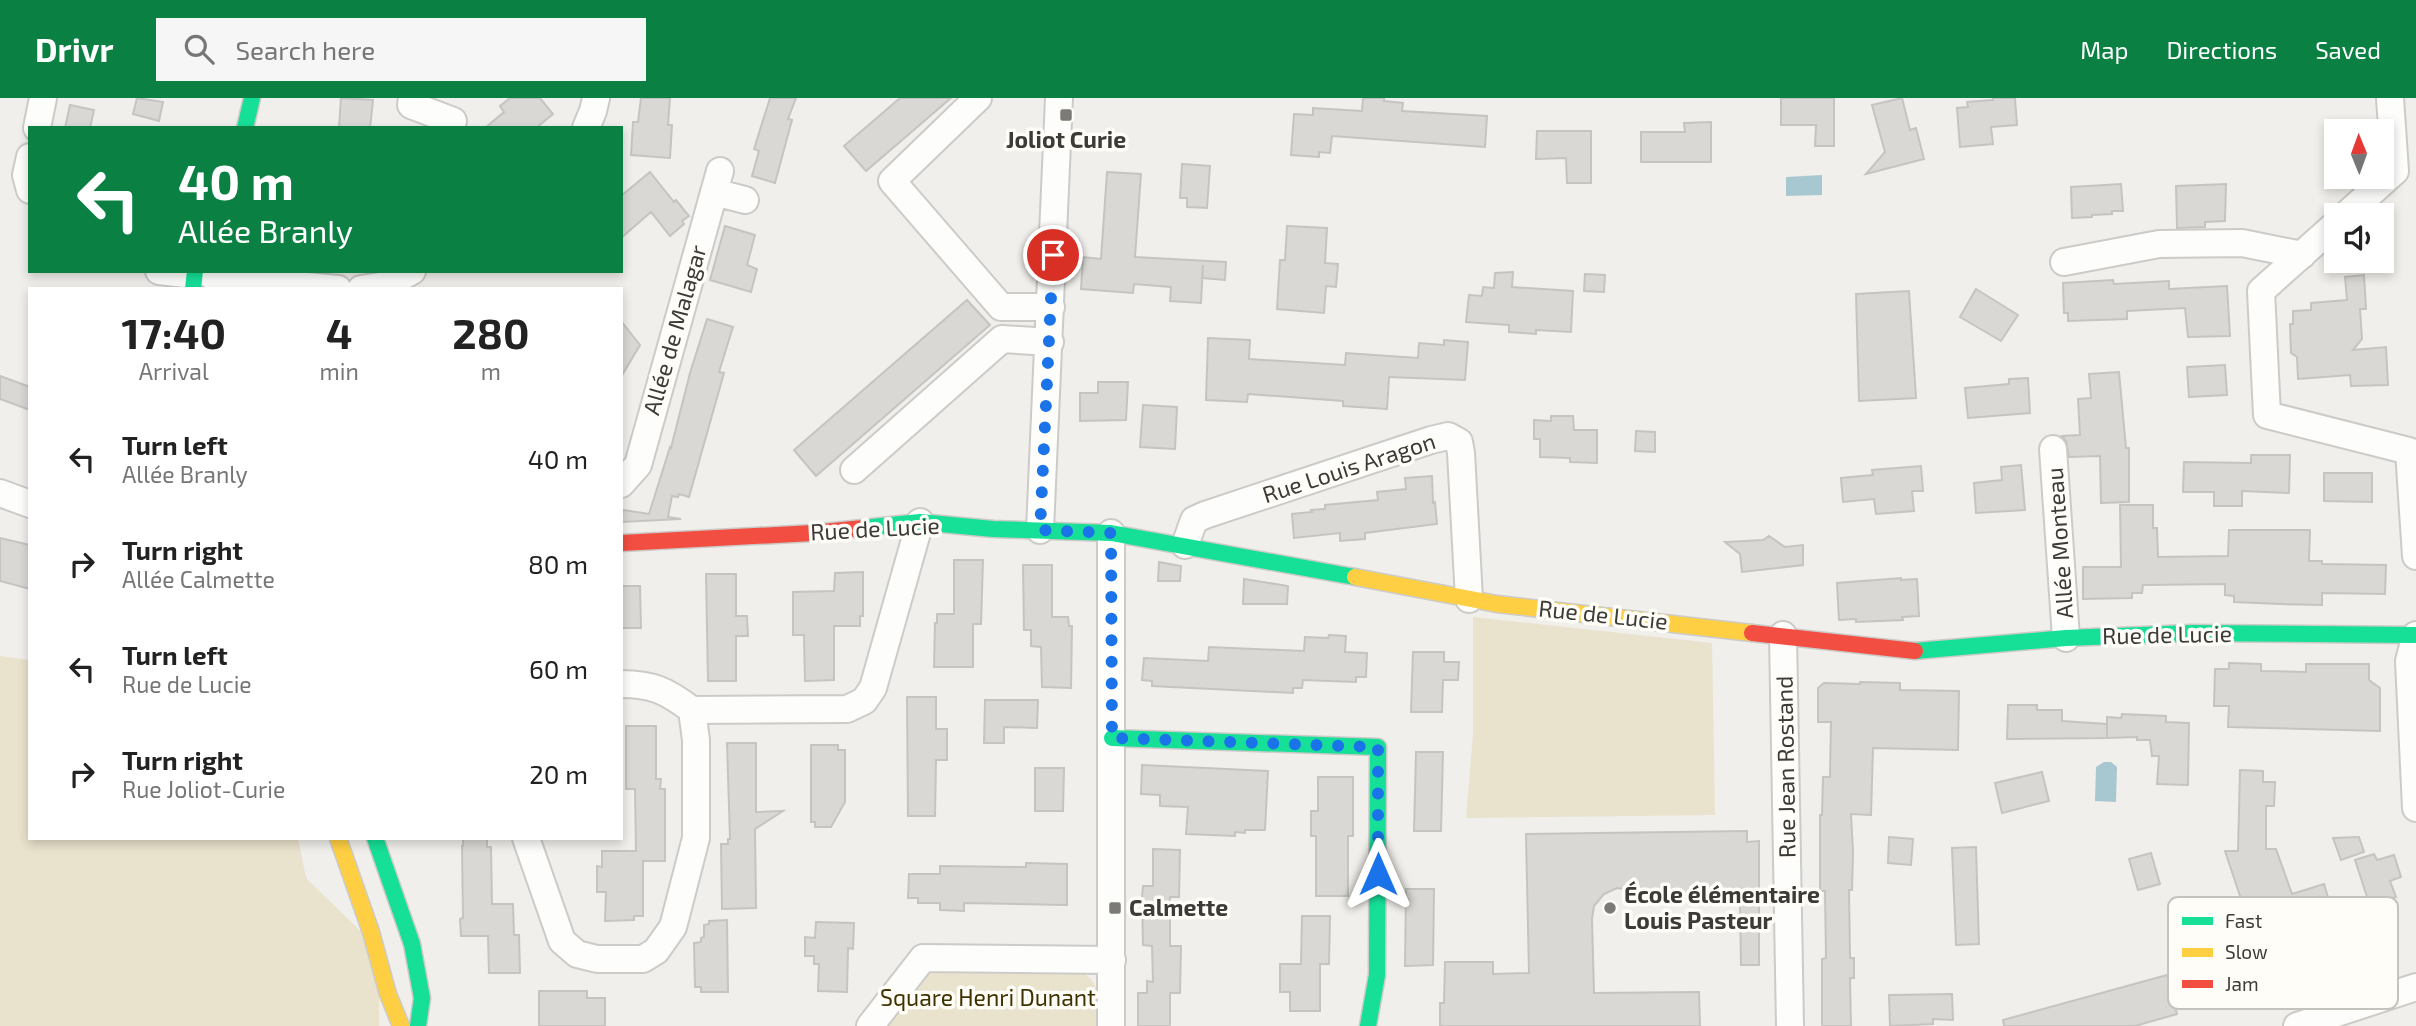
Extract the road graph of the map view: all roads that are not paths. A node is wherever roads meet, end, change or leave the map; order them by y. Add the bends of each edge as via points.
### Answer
1 (44, 98) edge
2 (252, 98) edge
3 (412, 98) edge
4 (596, 98) edge
5 (978, 98) edge
6 (1059, 98) edge
7 (2390, 98) edge
8 (454, 116) edge
9 (37, 126) edge
10 (245, 126) edge
11 (587, 126) edge
12 (2406, 171) edge
13 (745, 200) dead end
14 (2362, 203) edge
15 (2324, 235) edge
16 (2302, 255) junction
17 (2064, 262) dead end
18 (170, 273) edge
19 (408, 273) edge
20 (204, 279) edge
21 (311, 287) edge
22 (374, 287) edge
23 (1001, 307) junction
24 (1051, 307) junction
25 (1002, 339) junction
26 (1049, 341) junction
27 (2053, 449) dead end
28 (854, 470) dead end
29 (623, 482) edge
30 (0, 493) edge
31 (28, 503) edge
32 (920, 522) junction
33 (1040, 530) junction
34 (1111, 533) junction
35 (623, 543) edge
36 (1185, 545) junction
37 (2416, 556) edge
38 (1468, 599) junction
39 (2416, 634) edge
40 (1783, 635) junction
41 (2066, 638) junction
42 (623, 684) edge
43 (692, 710) junction
44 (1112, 738) junction
45 (2416, 808) edge
46 (339, 840) edge
47 (376, 840) edge
48 (527, 840) edge
49 (1112, 960) junction
50 (2416, 987) edge
51 (2398, 993) edge
52 (2349, 1009) edge
53 (401, 1026) edge
54 (418, 1026) edge
55 (870, 1026) edge
56 (1111, 1026) edge
57 (1368, 1026) edge
58 (1790, 1026) edge
59 (2297, 1026) edge

1 - 9 street
2 - 10 street
3 - 8 street via 411,105
4 - 11 street
5 - 23 street via 892,181
6 - 24 street
7 - 12 street
12 - 14 street
13 - 29 street, Allée de Malagar via 717,182 638,465
15 - 16 street
16 - 17 street via 2242,243 2159,244
16 - 37 street via 2261,291 2267,415 2409,451
18 - 20 street
19 - 22 street
20 - 21 street
23 - 24 street
23 - 25 street
24 - 26 street
25 - 26 street
25 - 28 street
26 - 33 street
27 - 41 street, Allée Monteau
30 - 31 street
32 - 33 street, Rue de Lucie
32 - 35 street, Rue de Lucie
32 - 43 street via 873,688 864,701 847,709
33 - 34 street, Rue de Lucie
34 - 36 street, Rue de Lucie
34 - 44 street
36 - 38 street, Rue de Lucie
36 - 38 street, Rue Louis Aragon via 1194,520 1205,515 1448,436 1459,442 1461,453
38 - 40 street, Rue de Lucie
39 - 41 street, Rue de Lucie via 2192,633
39 - 45 street, Rue de Lucie via 2409,661
40 - 41 street, Rue de Lucie via 1922,652
40 - 58 street, Rue Jean Rostand
42 - 43 street via 644,684 670,693
43 - 48 street via 696,838 673,927 656,951 643,960 597,960 577,954 562,942
44 - 49 street
44 - 57 street via 1378,747 1377,975
46 - 53 street
47 - 54 street via 412,944 422,998
49 - 55 street via 923,958
49 - 56 street
50 - 51 street
52 - 59 street

